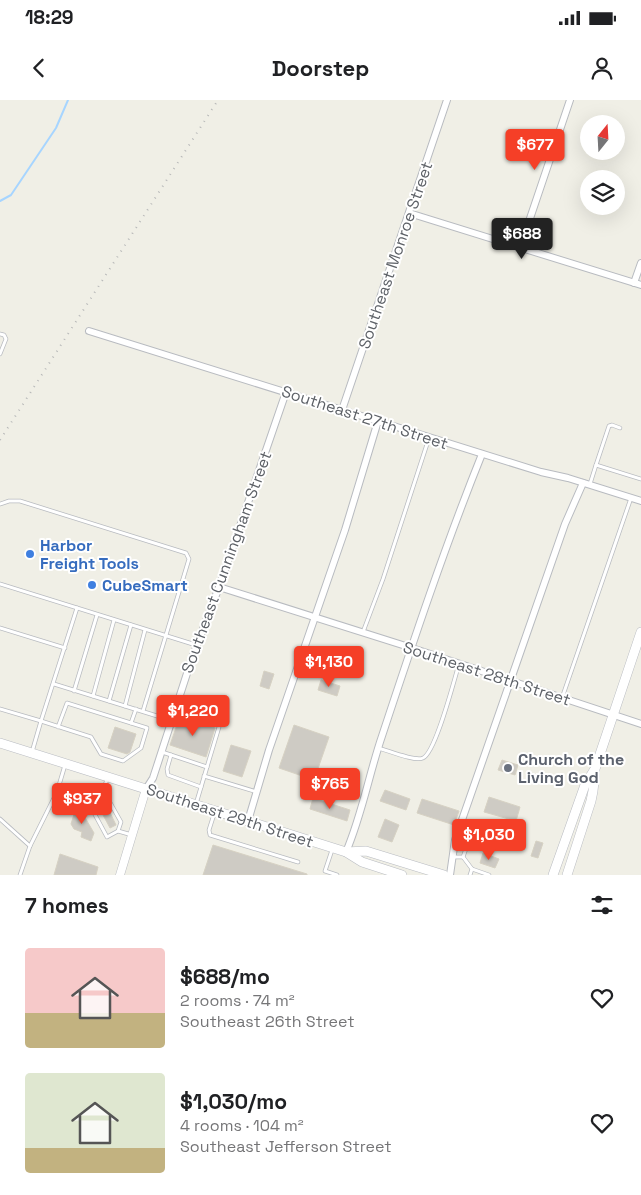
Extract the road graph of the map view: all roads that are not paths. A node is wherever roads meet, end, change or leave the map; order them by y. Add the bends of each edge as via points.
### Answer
1 (448, 100) edge
2 (570, 100) edge
3 (409, 214) junction
4 (520, 248) junction
5 (641, 263) edge
6 (638, 284) edge
7 (89, 331) dead end
8 (0, 334) edge
9 (0, 354) edge
10 (286, 392) junction
11 (342, 410) junction
12 (378, 421) junction
13 (620, 428) dead end
14 (429, 437) junction
15 (482, 454) junction
16 (596, 465) junction
17 (641, 479) edge
18 (586, 484) junction
19 (631, 498) junction
20 (641, 501) edge
21 (0, 504) edge
22 (0, 584) edge
23 (219, 587) junction
24 (77, 608) junction
25 (97, 614) junction
26 (315, 617) junction
27 (114, 620) junction
28 (130, 625) junction
29 (0, 628) edge
30 (146, 630) junction
31 (363, 632) junction
32 (641, 632) edge
33 (167, 637) junction
34 (196, 646) junction
35 (65, 648) junction
36 (412, 648) junction
37 (459, 664) junction
38 (511, 681) junction
39 (54, 684) junction
40 (74, 691) junction
41 (93, 696) junction
42 (561, 698) junction
43 (109, 701) junction
44 (125, 706) junction
45 (175, 706) junction
46 (0, 709) edge
47 (136, 709) junction
48 (143, 711) junction
49 (613, 714) junction
50 (170, 720) junction
51 (41, 721) junction
52 (131, 723) junction
53 (641, 724) edge
54 (58, 727) junction
55 (0, 743) edge
56 (378, 748) junction
57 (32, 752) junction
58 (162, 752) junction
59 (171, 755) junction
60 (66, 763) junction
61 (207, 767) junction
62 (595, 769) junction
63 (108, 776) junction
64 (204, 776) junction
65 (201, 787) junction
66 (146, 788) junction
67 (104, 790) junction
68 (258, 792) junction
69 (196, 804) junction
70 (215, 810) junction
71 (0, 820) edge
72 (248, 821) junction
73 (460, 827) junction
74 (118, 831) junction
75 (133, 835) junction
76 (30, 846) junction
77 (332, 848) junction
78 (346, 852) junction
79 (452, 857) junction
80 (463, 857) junction
81 (298, 862) dead end
82 (472, 869) junction
83 (20, 875) edge
84 (120, 875) edge
85 (337, 875) edge
86 (402, 875) edge
87 (444, 875) edge
88 (450, 875) edge
89 (470, 875) edge
90 (489, 875) edge
91 (553, 875) edge
92 (567, 875) edge

1 - 3 street, Southeast Monroe Street
2 - 4 street
3 - 4 street
3 - 11 street, Southeast Monroe Street
4 - 6 street
5 - 6 street
7 - 10 street, Southeast 27th Street
8 - 9 lane via 6,339
10 - 11 street, Southeast 27th Street
10 - 23 street, Southeast Cunningham Street
11 - 12 street, Southeast 27th Street
12 - 14 street, Southeast 27th Street
12 - 26 street
13 - 16 lane via 609,426
14 - 15 street, Southeast 27th Street
14 - 31 lane
15 - 18 street, Southeast 27th Street
15 - 36 street
16 - 17 lane
16 - 18 lane
18 - 19 street, Southeast 27th Street
18 - 38 street via 565,524
19 - 20 street, Southeast 27th Street
19 - 42 lane
21 - 33 lane via 9,500 20,501 186,553 189,559
22 - 24 lane
23 - 26 street, Southeast 28th Street
23 - 34 street, Southeast Cunningham Street
24 - 25 lane
24 - 35 lane
25 - 27 lane
25 - 40 lane
26 - 31 street, Southeast 28th Street
26 - 68 street via 269,750
27 - 28 lane
27 - 41 lane
28 - 30 lane
28 - 43 lane
29 - 35 lane
30 - 33 lane
30 - 44 lane
31 - 36 street, Southeast 28th Street
32 - 49 main road
33 - 34 lane
33 - 48 lane
34 - 45 street, Southeast Cunningham Street
35 - 39 lane
36 - 37 street, Southeast 28th Street
36 - 56 street
37 - 38 street, Southeast 28th Street
37 - 56 lane via 440,726 425,757 411,757
38 - 42 street, Southeast 28th Street
38 - 73 street
39 - 40 lane
39 - 51 lane
40 - 41 lane
41 - 43 lane
42 - 49 street, Southeast 28th Street
43 - 44 lane
44 - 47 lane
45 - 50 street, Southeast Cunningham Street
45 - 61 lane via 219,724
46 - 51 lane
47 - 48 lane
47 - 52 lane
48 - 50 lane
49 - 53 street, Southeast 28th Street
49 - 62 main road
50 - 58 street, Southeast Cunningham Street
51 - 54 lane
51 - 57 lane
52 - 54 lane via 67,702
52 - 54 lane via 147,728 141,748 123,761 101,754 90,737
55 - 57 main road, Southeast 29th Street
56 - 78 street
57 - 60 main road, Southeast 29th Street
58 - 59 lane
58 - 66 street, Southeast Cunningham Street
59 - 61 lane
59 - 65 lane via 168,775
60 - 63 main road, Southeast 29th Street
60 - 76 lane via 57,792
61 - 64 lane
62 - 91 main road via 585,785
62 - 92 main road via 593,791
63 - 66 main road, Southeast 29th Street
63 - 67 lane
64 - 65 lane
64 - 68 lane
65 - 69 lane
66 - 69 main road, Southeast 29th Street
66 - 75 street
67 - 74 lane via 121,822
67 - 74 lane via 86,798 107,837
68 - 72 street
69 - 70 main road, Southeast 29th Street
70 - 72 main road, Southeast 29th Street
70 - 81 lane via 210,835
71 - 76 lane
72 - 77 main road, Southeast 29th Street
73 - 79 street
73 - 80 lane via 472,832
74 - 75 lane
75 - 84 street
76 - 83 lane
77 - 78 main road, Southeast 29th Street
77 - 85 lane via 326,871
78 - 86 main road, Southeast 29th Street via 362,862
78 - 87 main road, Southeast 29th Street via 366,851
79 - 80 lane
79 - 88 street
80 - 82 lane
82 - 89 lane
82 - 90 lane

